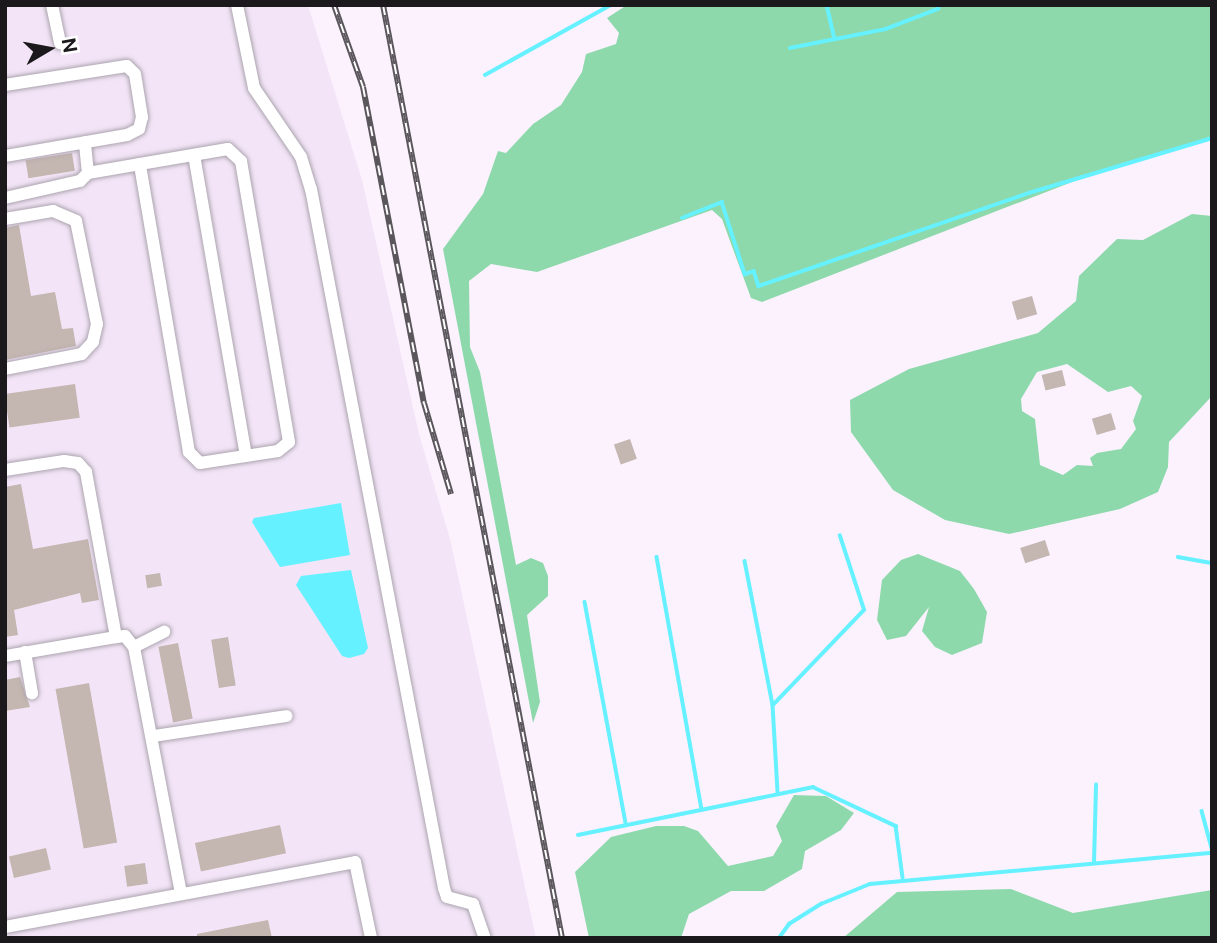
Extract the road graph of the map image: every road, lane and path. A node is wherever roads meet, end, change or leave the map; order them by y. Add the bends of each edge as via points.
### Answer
1 (52, 5) edge
2 (237, 5) edge
3 (60, 43) dead end
4 (5, 85) edge
5 (85, 142) junction
6 (194, 155) junction
7 (5, 156) edge
8 (140, 164) junction
9 (88, 173) junction
10 (5, 198) edge
11 (5, 219) edge
12 (5, 369) edge
13 (246, 456) junction
14 (5, 471) edge
15 (164, 632) dead end
16 (116, 637) junction
17 (134, 647) junction
18 (25, 652) junction
19 (5, 656) edge
20 (32, 693) dead end
21 (287, 716) dead end
22 (155, 736) junction
23 (181, 893) junction
24 (5, 927) edge
25 (371, 938) edge
26 (485, 938) edge

1 - 3 lane
2 - 26 lane via 254,88 301,157 311,189 443,888 447,897 473,904 480,912
4 - 5 lane via 117,66 130,68 135,74 141,127 127,135
5 - 7 lane
5 - 9 lane
6 - 8 lane
6 - 13 lane
6 - 13 lane via 228,149 241,161 289,436 284,449
8 - 9 lane
8 - 13 lane via 189,452 200,463
9 - 10 lane via 80,181
11 - 12 lane via 53,211 76,221 97,324 93,342 82,354
14 - 16 lane via 64,461 78,463 86,472
15 - 17 lane
16 - 17 lane via 125,636
16 - 18 lane
17 - 22 lane
18 - 19 lane
18 - 20 lane
21 - 22 lane
22 - 23 lane
23 - 24 lane
23 - 25 lane via 355,862

